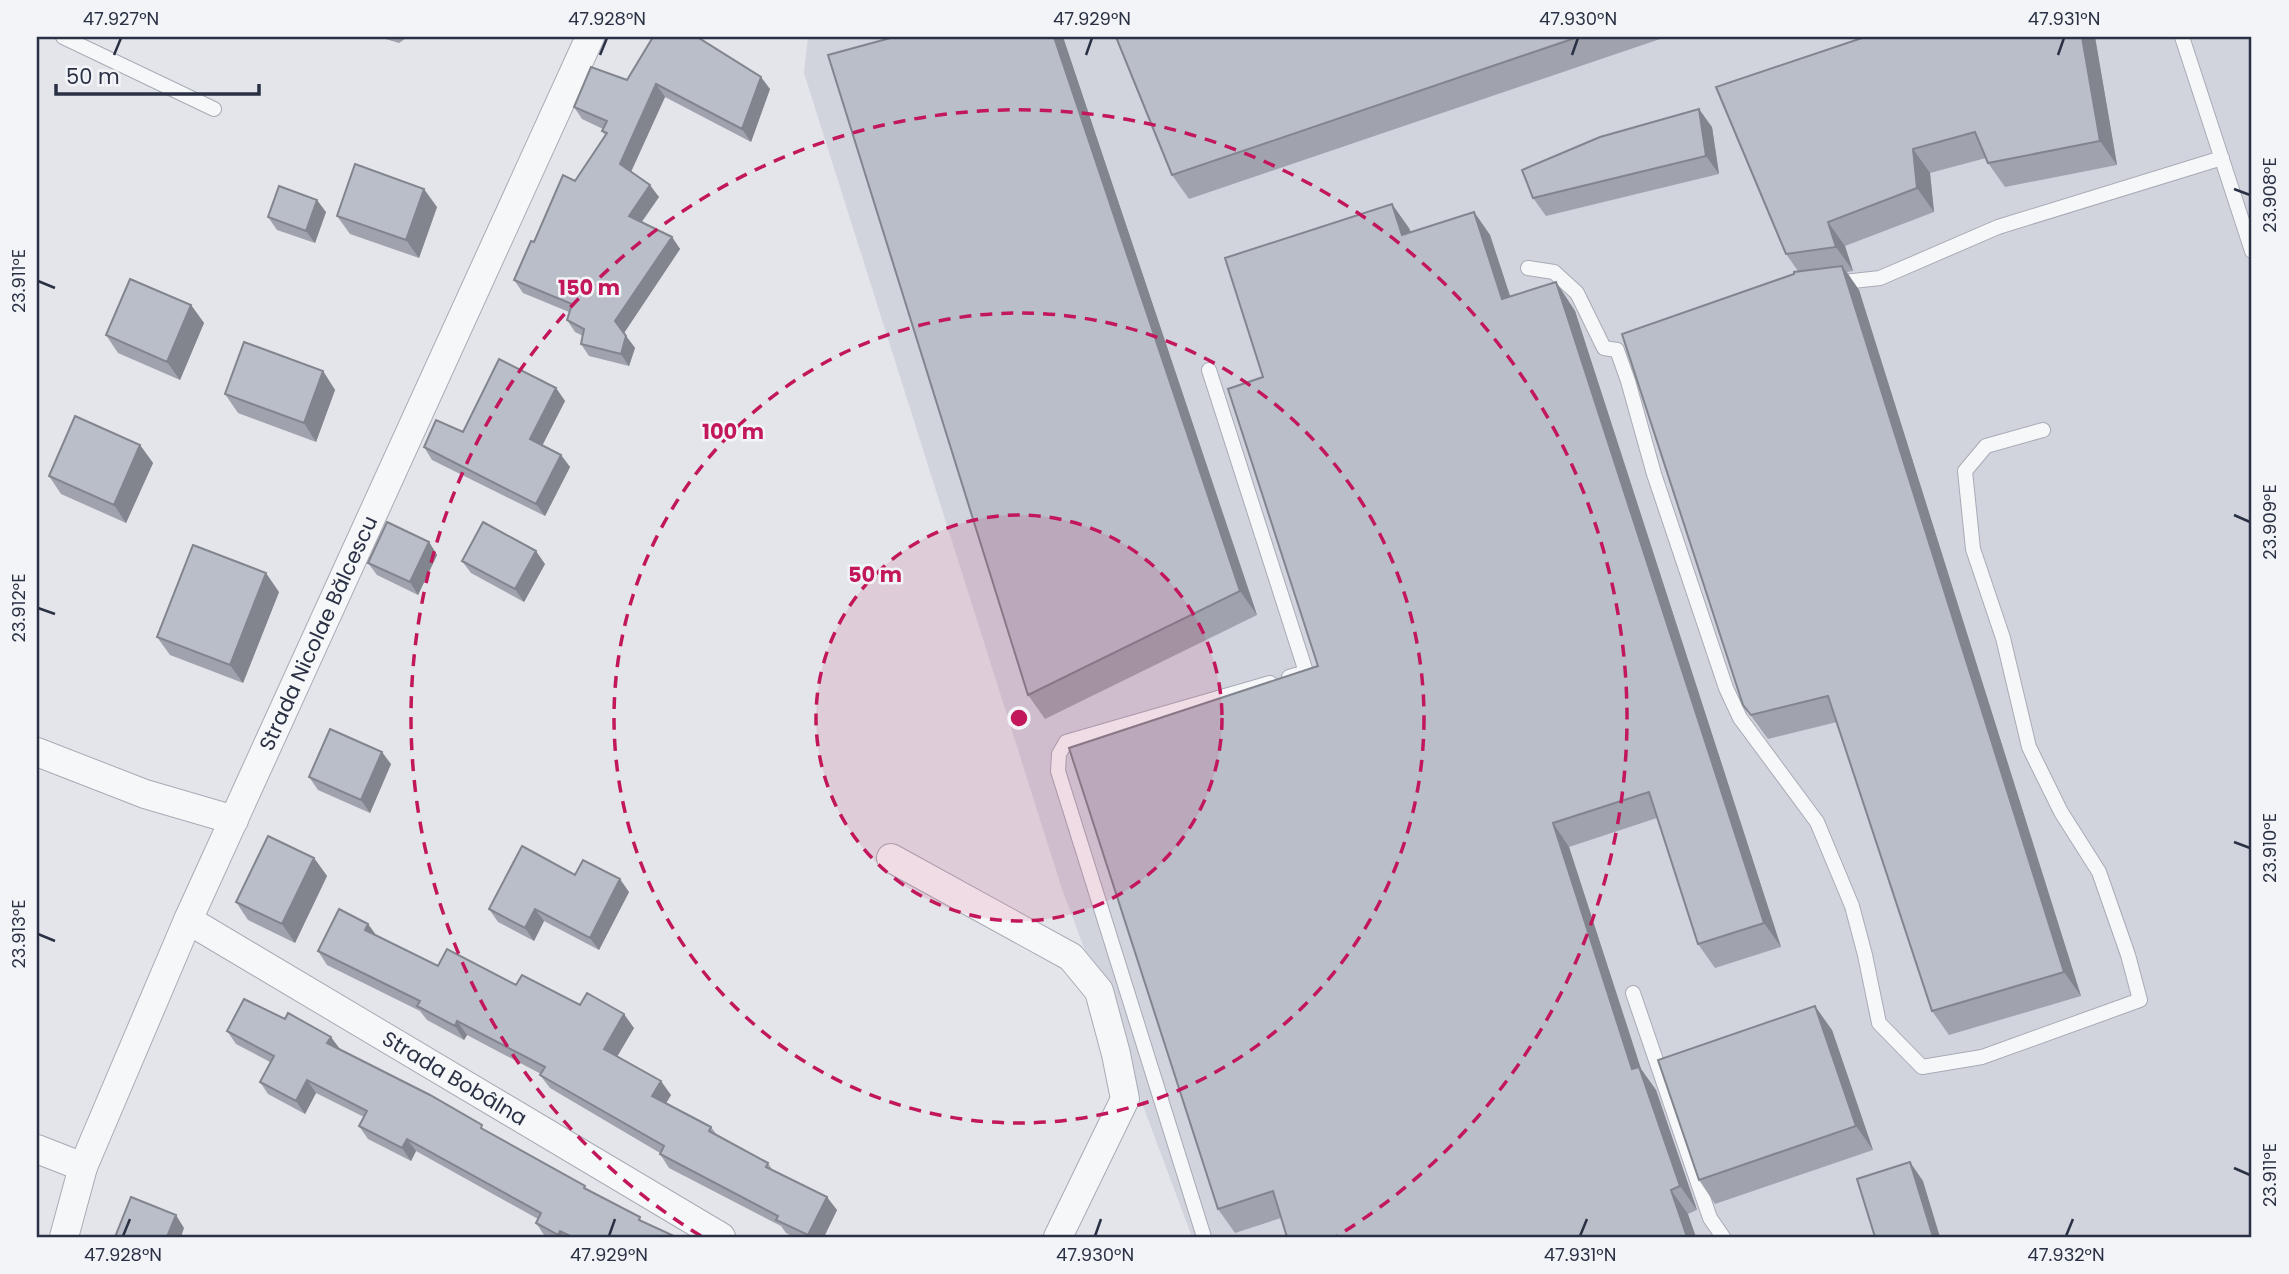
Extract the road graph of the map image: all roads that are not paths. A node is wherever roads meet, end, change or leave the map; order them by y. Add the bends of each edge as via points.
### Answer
1 (63, 37) edge
2 (590, 37) edge
3 (2182, 37) edge
4 (214, 109) dead end
5 (2222, 158) junction
6 (2252, 251) edge
7 (1528, 268) dead end
8 (1821, 285) edge
9 (1209, 370) dead end
10 (2043, 430) dead end
11 (37, 752) edge
12 (234, 820) junction
13 (891, 858) dead end
14 (188, 920) junction
15 (1633, 993) dead end
16 (37, 1149) edge
17 (83, 1167) junction
18 (64, 1237) edge
19 (721, 1237) edge
20 (1058, 1237) edge
21 (1204, 1237) edge
22 (1723, 1237) edge

1 - 4 lane
2 - 12 street, Strada Nicolae Bălcescu
3 - 5 lane
5 - 6 lane
5 - 8 lane via 1998,227 1881,278
7 - 10 lane via 1554,272 1577,293 1604,348 1623,347 1654,474 1726,688 1740,718 1817,822 1852,906 1879,1023 1922,1067 1982,1056 2140,1000 2099,872 2061,812 2029,747 2003,638 1973,549 1965,471 1986,446
9 - 21 lane via 1306,672 1066,742 1059,754 1058,771
11 - 12 street via 145,794
12 - 14 street, Strada Nicolae Bălcescu
13 - 20 street via 1071,957 1099,991 1125,1099
14 - 17 street, Strada Nicolae Bălcescu
14 - 19 street, Strada Bobâlna
15 - 22 lane via 1710,1218
16 - 17 street
17 - 18 street, Strada Nicolae Bălcescu

